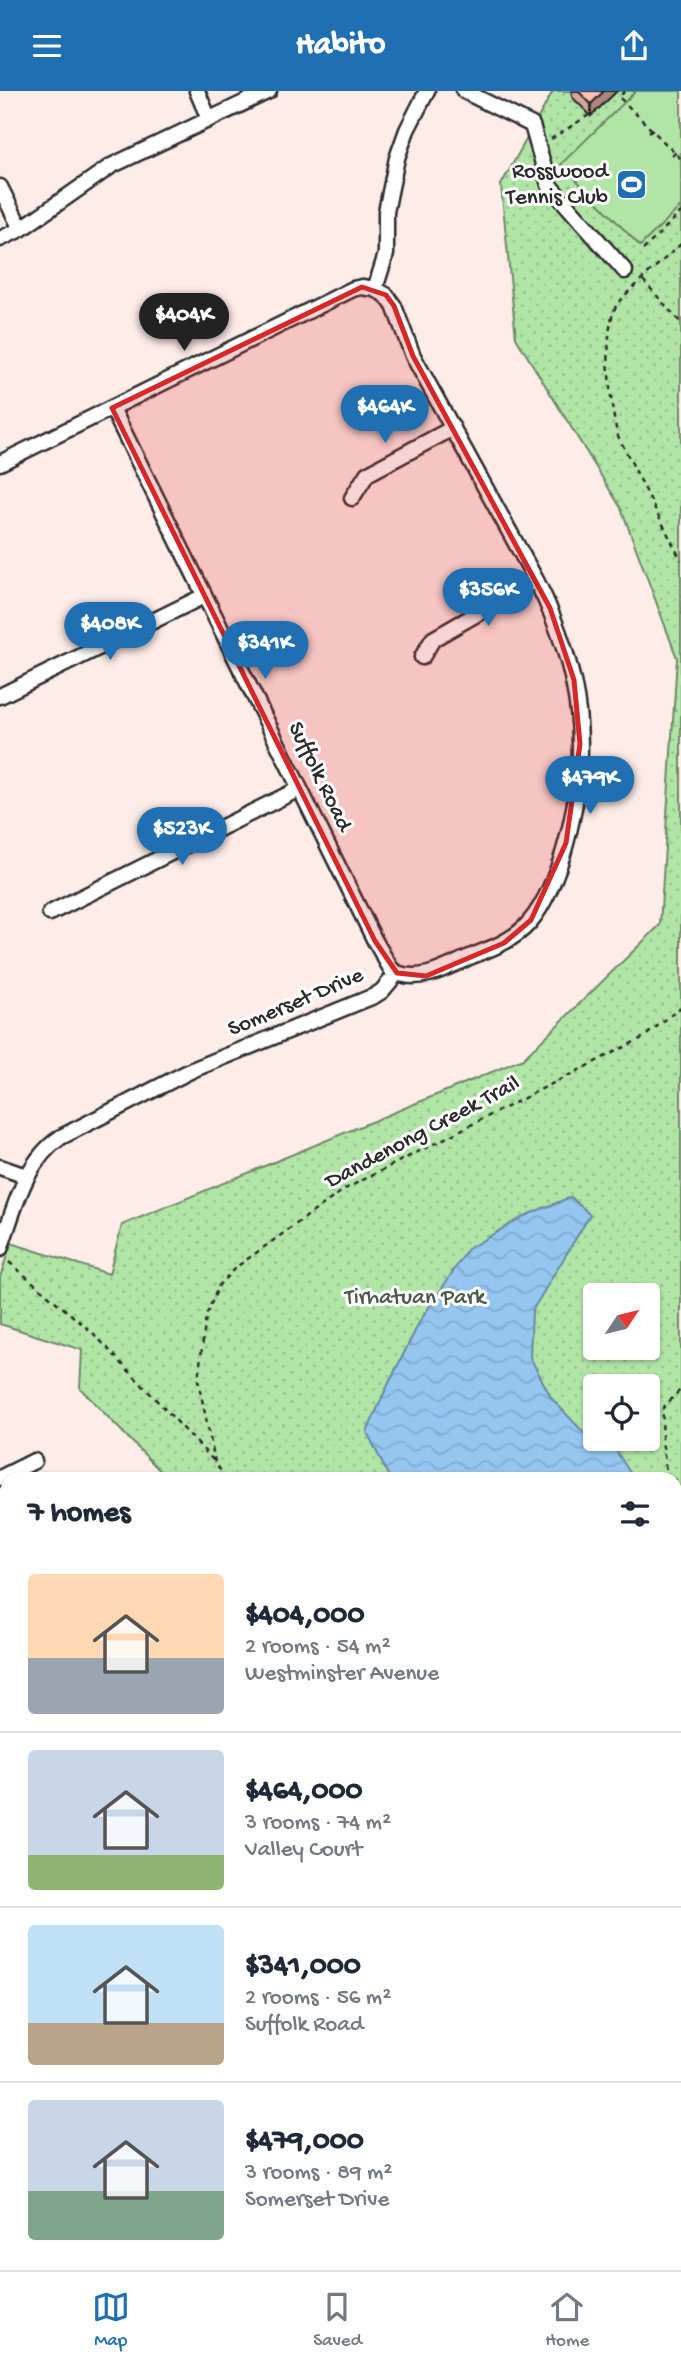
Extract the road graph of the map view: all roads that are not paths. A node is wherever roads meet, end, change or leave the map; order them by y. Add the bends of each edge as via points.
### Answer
1 (197, 91) edge
2 (269, 91) edge
3 (427, 91) edge
4 (464, 91) edge
5 (209, 119) junction
6 (0, 187) edge
7 (21, 229) junction
8 (0, 239) edge
9 (625, 271) dead end
10 (375, 289) junction
11 (112, 408) junction
12 (453, 428) junction
13 (0, 463) edge
14 (352, 498) dead end
15 (536, 580) junction
16 (204, 596) junction
17 (422, 657) dead end
18 (0, 696) edge
19 (299, 789) junction
20 (50, 913) dead end
21 (397, 973) junction
22 (0, 1167) edge
23 (26, 1175) junction
24 (3, 1255) edge
25 (34, 1461) dead end
26 (12, 1472) edge

1 - 5 street
2 - 5 street
3 - 10 street via 397,158 386,212 386,254
4 - 9 street via 532,125 549,185
5 - 7 street via 111,166
6 - 7 street
7 - 8 street
10 - 11 street via 353,289
10 - 12 street, Somerset Drive via 394,306 413,356
11 - 13 street
11 - 16 street, Suffolk Road
12 - 14 street via 368,474
12 - 15 street, Somerset Drive
15 - 17 street via 433,639
15 - 21 street, Somerset Drive via 567,654 578,705 578,791 559,866 531,920 503,943 426,976
16 - 18 street
16 - 19 street, Suffolk Road
19 - 20 street
19 - 21 street, Suffolk Road via 375,941
21 - 23 street, Somerset Drive via 374,996 192,1070 61,1137 47,1146
22 - 23 street
23 - 24 street, Somerset Drive
25 - 26 street

